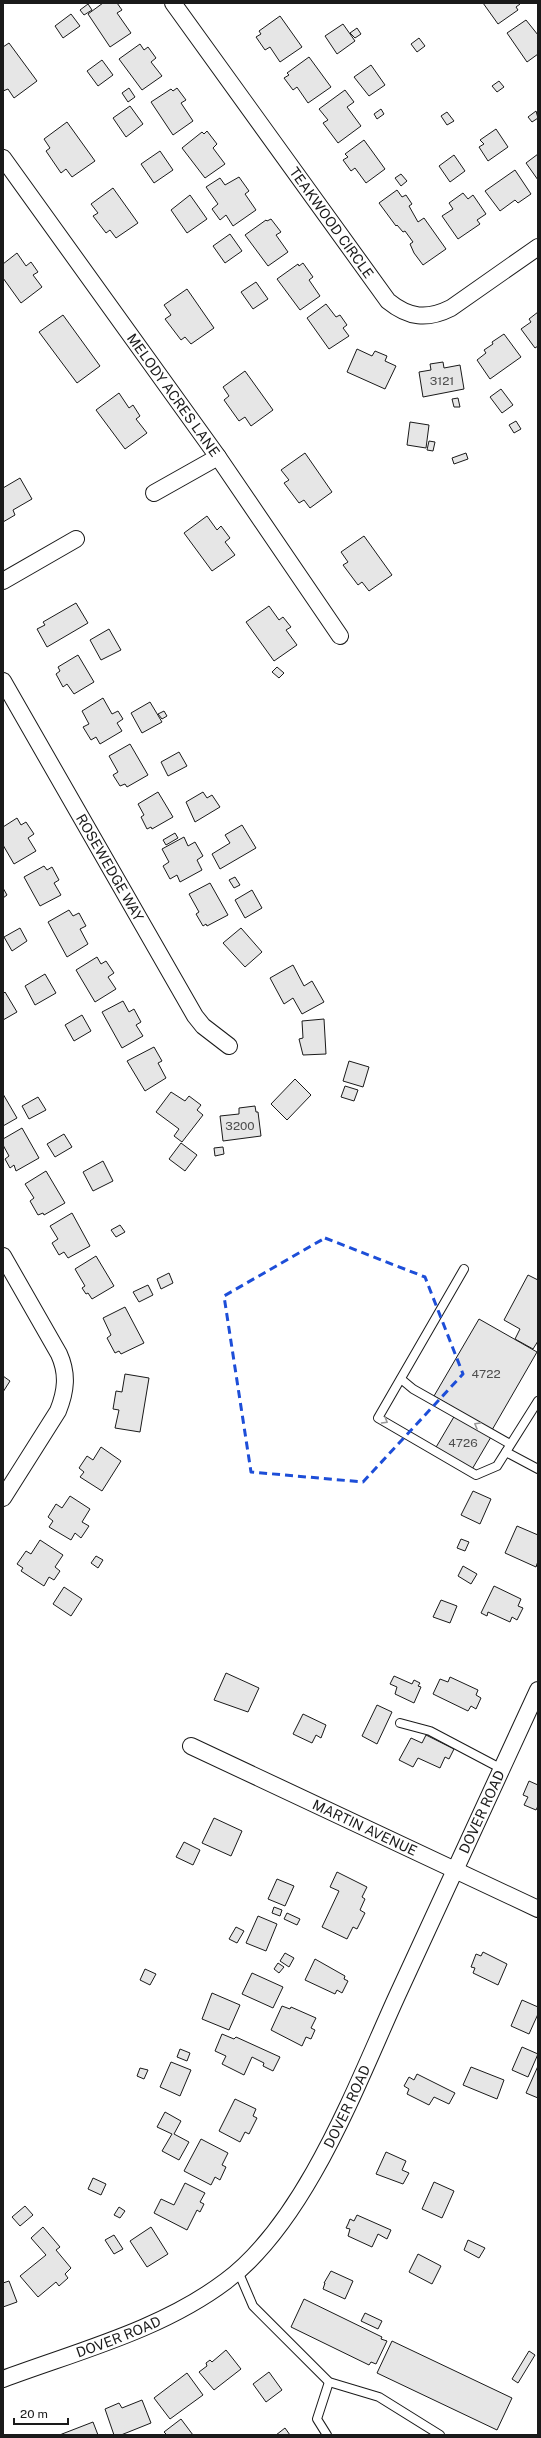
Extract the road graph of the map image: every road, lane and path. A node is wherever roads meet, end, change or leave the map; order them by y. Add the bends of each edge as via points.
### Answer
1 (173, 3) edge
2 (3, 158) edge
3 (538, 246) edge
4 (218, 457) junction
5 (154, 493) dead end
6 (76, 539) dead end
7 (3, 581) edge
8 (340, 636) dead end
9 (3, 680) edge
10 (229, 1046) dead end
11 (3, 1256) edge
12 (464, 1269) dead end
13 (401, 1379) junction
14 (538, 1401) edge
15 (510, 1444) junction
16 (506, 1452) junction
17 (538, 1469) edge
18 (3, 1498) edge
19 (538, 1690) edge
20 (400, 1723) dead end
21 (191, 1746) dead end
22 (502, 1769) junction
23 (455, 1871) junction
24 (538, 1909) edge
25 (238, 2271) junction
26 (3, 2379) edge
27 (329, 2382) junction
28 (327, 2435) edge
29 (440, 2435) edge

1 - 3 street, TEAKWOOD CIRCLE via 388,301 399,310 421,317 451,308
2 - 4 street, MELODY ACRES LANE
4 - 5 street
4 - 8 street, MELODY ACRES LANE
6 - 7 street
9 - 10 street, ROSEWEDGE WAY via 195,1016 203,1026
11 - 18 street via 59,1354 66,1382 58,1411
12 - 13 lane
15 -> 13 lane via 413,1389
13 -> 16 lane via 378,1418 476,1475 497,1466
14 - 15 lane
15 - 16 lane
16 - 17 lane
19 - 22 street, DOVER ROAD
20 - 22 lane via 430,1731
21 - 23 street, MARTIN AVENUE
22 - 23 street, DOVER ROAD
23 - 24 street, MARTIN AVENUE
23 - 25 street, DOVER ROAD via 343,2113 306,2186 286,2218
25 - 26 street, DOVER ROAD via 191,2305 149,2325
25 - 27 lane via 253,2306
27 - 28 lane via 317,2420
27 - 29 lane via 379,2397

